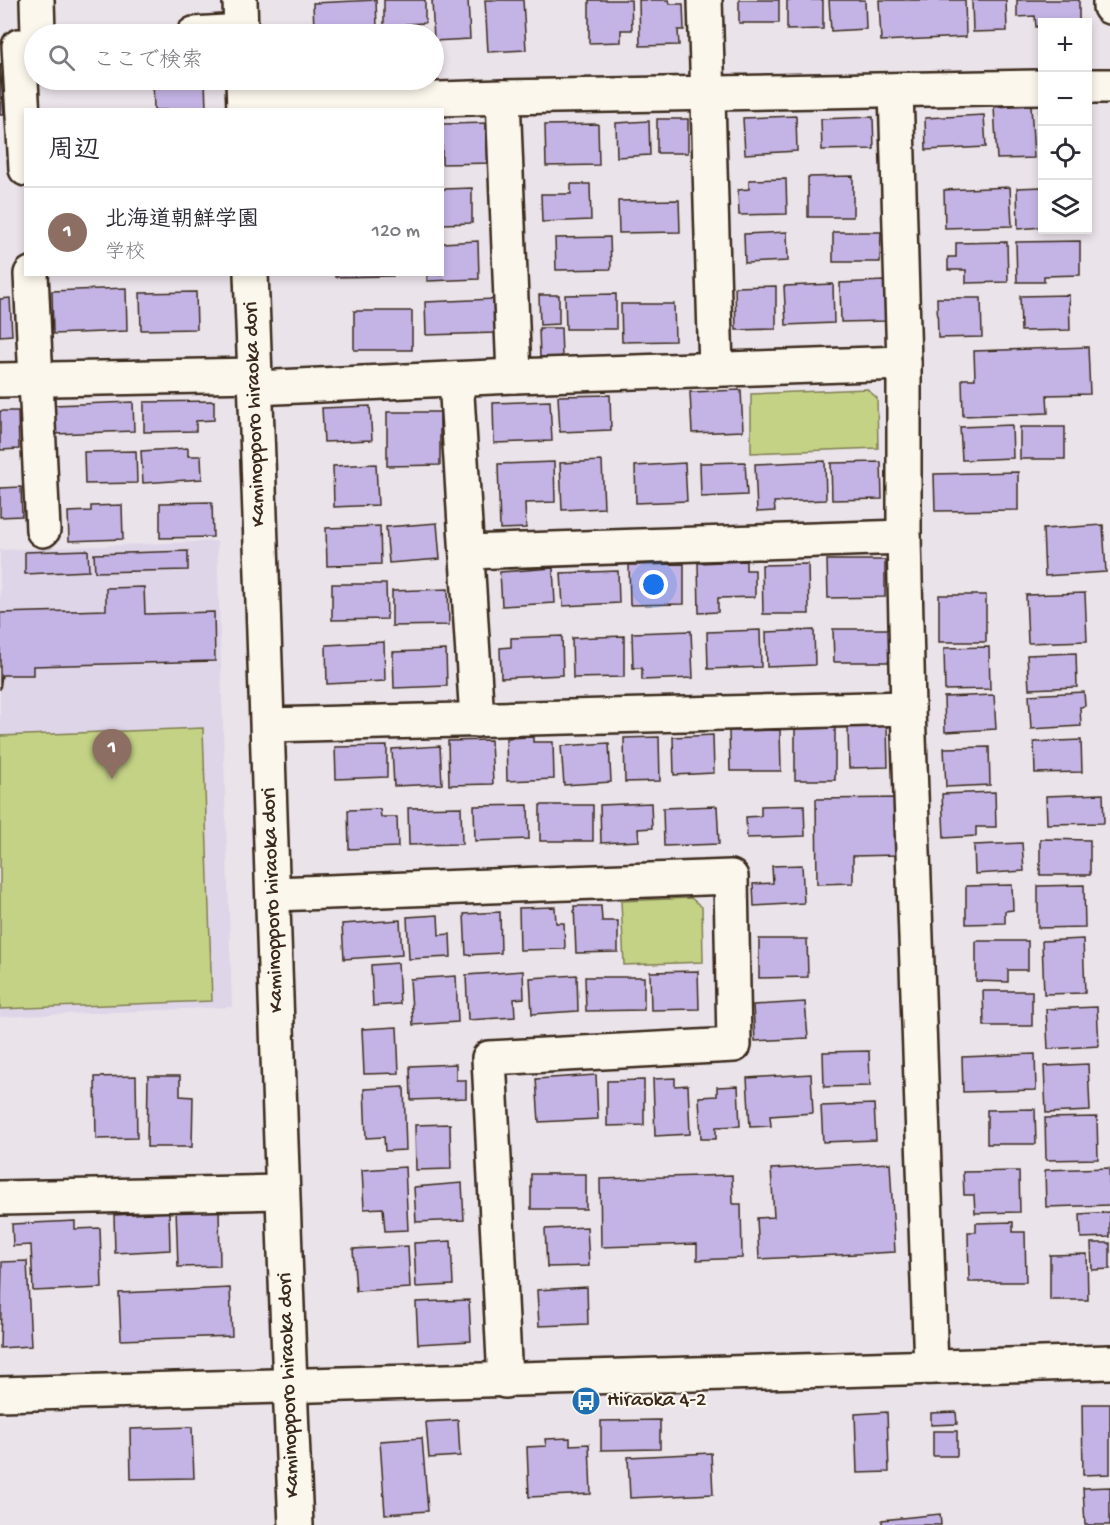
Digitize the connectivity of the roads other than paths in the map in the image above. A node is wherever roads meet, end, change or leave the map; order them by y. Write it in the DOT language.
graph roads {
  1 [pos="37,0"];
  2 [pos="705,0"];
  3 [pos="1110,0"];
  4 [pos="1110,8"];
  5 [pos="29,24"];
  6 [pos="23,43"];
  7 [pos="24,85"];
  8 [pos="1092,86"];
  9 [pos="1110,86"];
  10 [pos="1038,87"];
  11 [pos="24,90"];
  12 [pos="896,90"];
  13 [pos="710,95"];
  14 [pos="503,97"];
  15 [pos="243,98"];
  16 [pos="25,108"];
  17 [pos="31,276"];
  18 [pos="251,276"];
  19 [pos="904,363"];
  20 [pos="716,369"];
  21 [pos="514,376"];
  22 [pos="37,378"];
  23 [pos="456,379"];
  24 [pos="0,380"];
  25 [pos="255,382"];
  26 [pos="43,530"];
  27 [pos="904,537"];
  28 [pos="468,552"];
  29 [pos="908,708"];
  30 [pos="477,720"];
  31 [pos="268,725"];
  32 [pos="274,894"];
  33 [pos="281,1192"];
  34 [pos="0,1198"];
  35 [pos="1110,1362"];
  36 [pos="932,1367"];
  37 [pos="505,1381"];
  38 [pos="291,1386"];
  39 [pos="0,1394"];
  40 [pos="296,1525"];
  1 -- 5 [label="street"];
  2 -- 13 [label="street"];
  3 -- 4 [label="street"];
  6 -- 7 [label="street"];
  8 -- 9 [label="street"];
  10 -- 12 [label="street"];
  11 -- 16 [label="street"];
  12 -- 13 [label="street"];
  12 -- 19 [label="street"];
  13 -- 14 [label="street"];
  13 -- 20 [label="street"];
  14 -- 15 [label="street"];
  14 -- 21 [label="street"];
  17 -- 22 [label="street"];
  18 -- 25 [label="street, Kaminopporo hiraoka dori"];
  19 -- 20 [label="street"];
  19 -- 27 [label="street"];
  20 -- 21 [label="street"];
  21 -- 23 [label="street"];
  22 -- 24 [label="street"];
  22 -- 25 [label="street"];
  22 -- 26 [label="street"];
  23 -- 25 [label="street"];
  23 -- 28 [label="street"];
  25 -- 31 [label="street, Kaminopporo hiraoka dori"];
  27 -- 28 [label="street"];
  27 -- 29 [label="street"];
  28 -- 30 [label="street"];
  29 -- 30 [label="street"];
  29 -- 36 [label="street"];
  30 -- 31 [label="street"];
  31 -- 32 [label="street, Kaminopporo hiraoka dori"];
  32 -- 33 [label="street, Kaminopporo hiraoka dori"];
  32 -- 37 [label="street"];
  33 -- 34 [label="street"];
  33 -- 38 [label="street, Kaminopporo hiraoka dori"];
  35 -- 36 [label="street"];
  36 -- 37 [label="street"];
  37 -- 38 [label="street"];
  38 -- 39 [label="street"];
  38 -- 40 [label="street, Kaminopporo hiraoka dori"];
}
